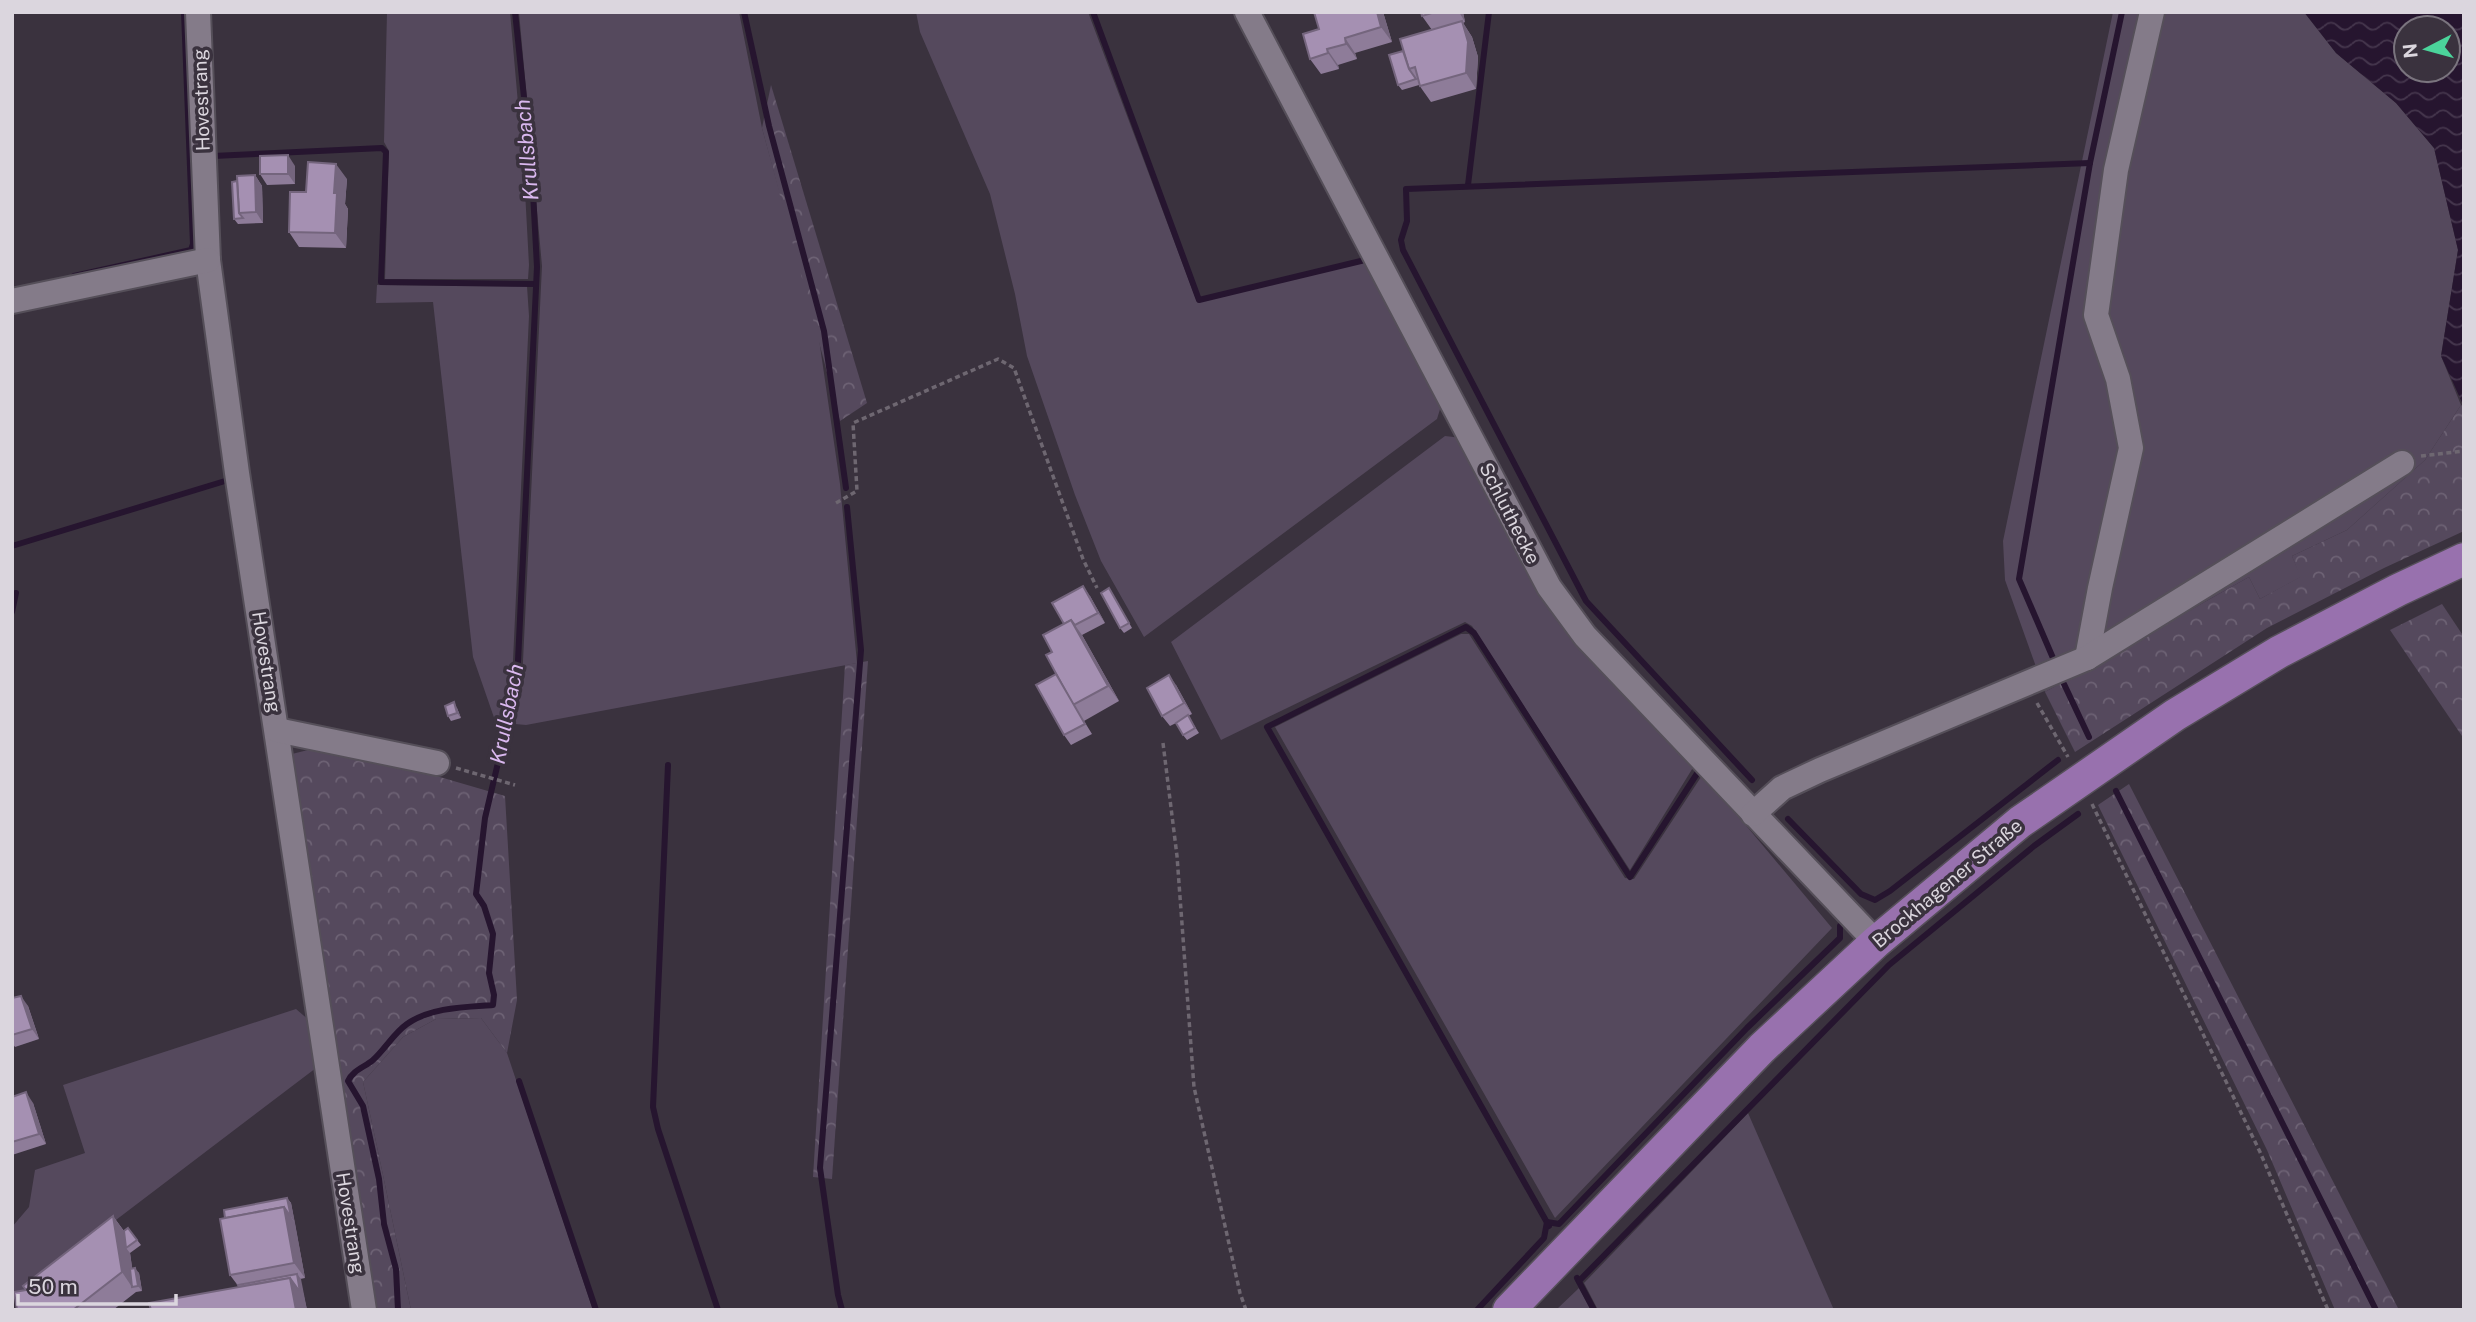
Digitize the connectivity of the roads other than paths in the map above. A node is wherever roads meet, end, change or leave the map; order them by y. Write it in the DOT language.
graph roads {
  1 [pos="198,12"];
  2 [pos="1247,12"];
  3 [pos="2152,12"];
  4 [pos="208,260"];
  5 [pos="12,301"];
  6 [pos="2402,463"];
  7 [pos="2464,559"];
  8 [pos="2087,658"];
  9 [pos="277,730"];
  10 [pos="437,763"];
  11 [pos="1753,814"];
  12 [pos="1876,942"];
  13 [pos="364,1310"];
  14 [pos="1509,1310"];
  1 -- 4 [label="street, Hovestrang"];
  2 -- 11 [label="street, Schluthecke"];
  3 -- 8 [label="street"];
  4 -- 5 [label="street"];
  4 -- 9 [label="street, Hovestrang"];
  6 -- 8 [label="street"];
  7 -- 12 [label="main road, Brockhagener Straße"];
  8 -- 11 [label="street"];
  9 -- 10 [label="street"];
  9 -- 13 [label="street, Hovestrang"];
  11 -- 12 [label="street, Schluthecke"];
  12 -- 14 [label="main road, Brockhagener Straße"];
}
